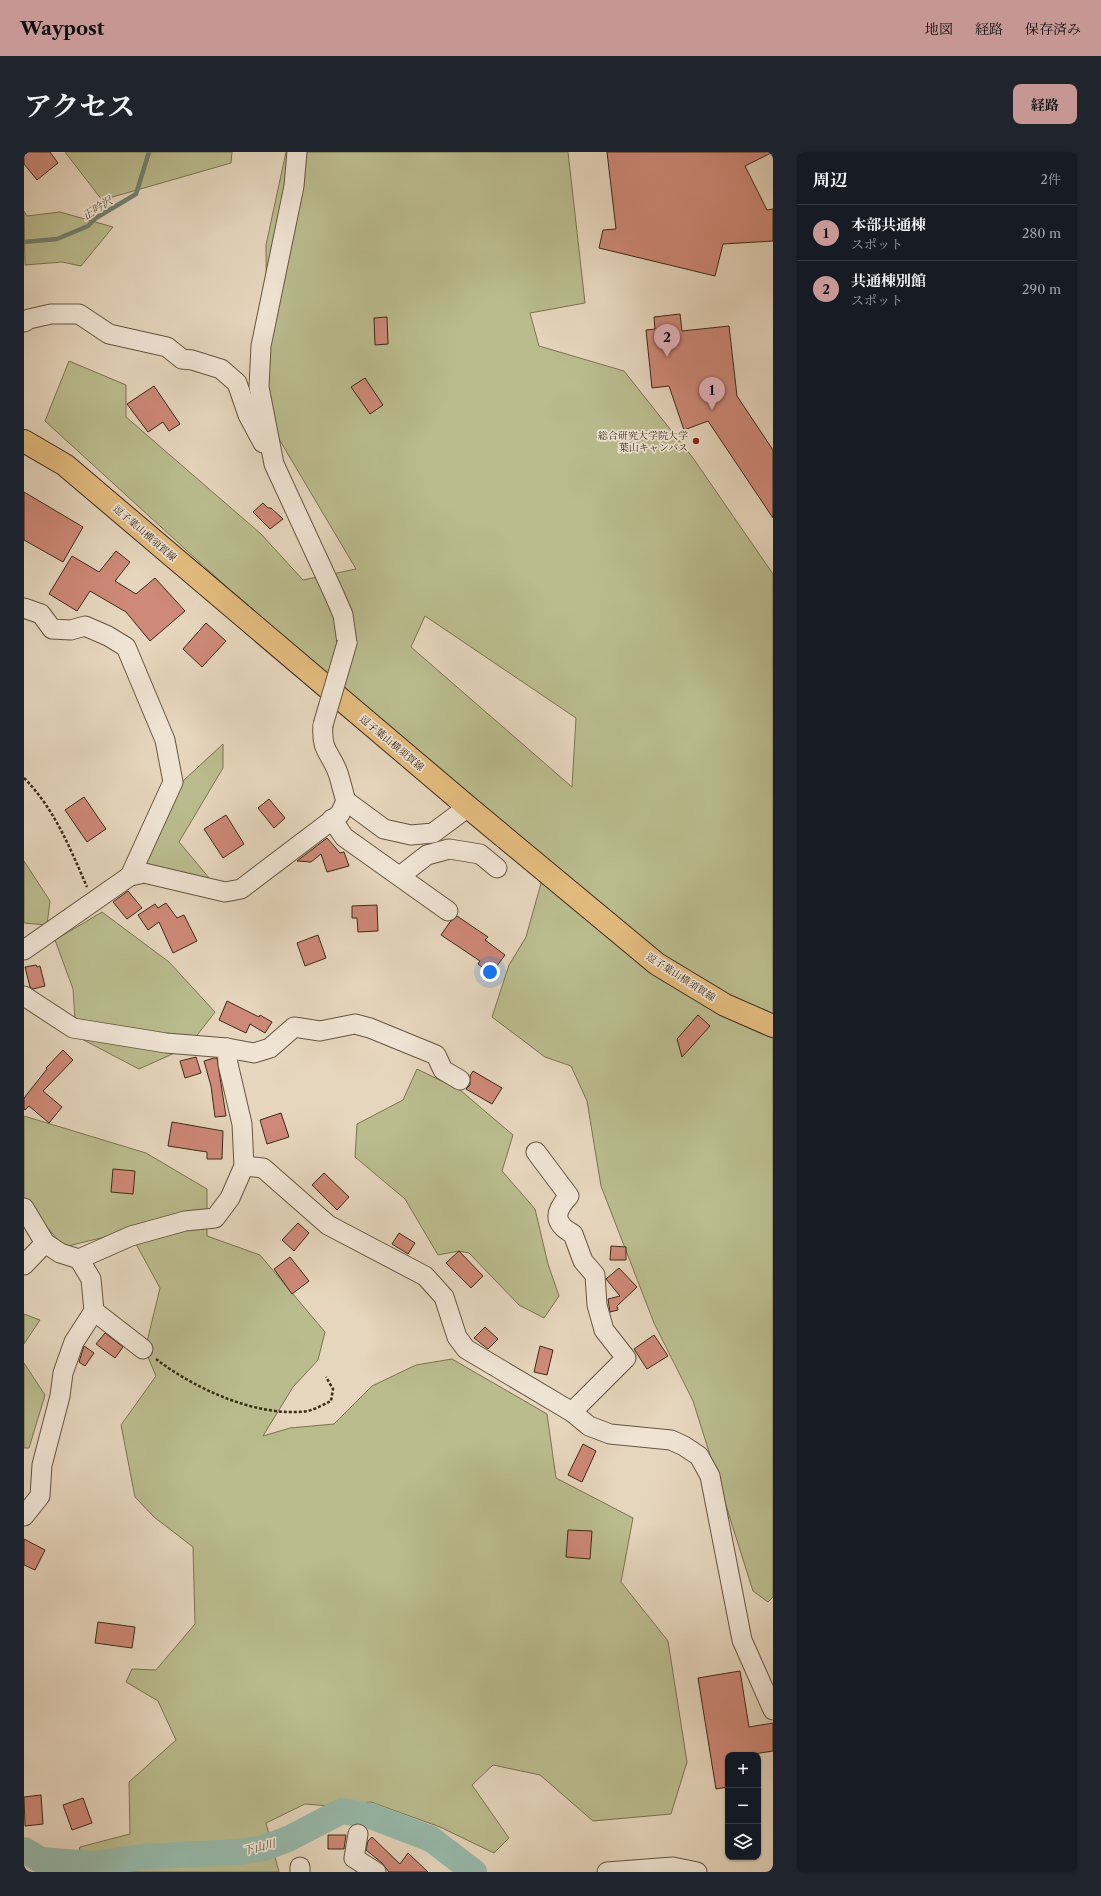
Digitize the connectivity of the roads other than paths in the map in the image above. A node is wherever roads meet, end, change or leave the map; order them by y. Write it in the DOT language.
graph roads {
  1 [pos="298,152"];
  2 [pos="24,322"];
  3 [pos="24,441"];
  4 [pos="274,464"];
  5 [pos="24,608"];
  6 [pos="346,801"];
  7 [pos="468,807"];
  8 [pos="332,819"];
  9 [pos="497,868"];
  10 [pos="130,876"];
  11 [pos="400,876"];
  12 [pos="448,911"];
  13 [pos="24,950"];
  14 [pos="24,996"];
  15 [pos="773,1026"];
  16 [pos="227,1048"];
  17 [pos="460,1080"];
  18 [pos="536,1152"];
  19 [pos="244,1166"];
  20 [pos="24,1208"];
  21 [pos="45,1244"];
  22 [pos="79,1259"];
  23 [pos="24,1264"];
  24 [pos="94,1311"];
  25 [pos="143,1349"];
  26 [pos="572,1412"];
  27 [pos="24,1516"];
  28 [pos="773,1710"];
  29 [pos="358,1834"];
  30 [pos="376,1872"];
  31 [pos="607,1872"];
  32 [pos="697,1872"];
  1 -- 4 [label="street"];
  2 -- 4 [label="street"];
  3 -- 7 [label="main road, 逗子葉山横須賀線"];
  4 -- 6 [label="street, bridge"];
  5 -- 10 [label="street"];
  6 -- 7 [label="street"];
  6 -- 8 [label="street"];
  7 -- 15 [label="main road, 逗子葉山横須賀線"];
  8 -- 10 [label="street"];
  8 -- 11 [label="street"];
  9 -- 11 [label="street"];
  10 -- 13 [label="street"];
  11 -- 12 [label="street"];
  14 -- 16 [label="street"];
  16 -- 17 [label="street"];
  16 -- 19 [label="street"];
  18 -- 26 [label="street"];
  19 -- 22 [label="street"];
  19 -- 26 [label="street"];
  20 -- 21 [label="street"];
  21 -- 22 [label="street"];
  21 -- 23 [label="street"];
  22 -- 24 [label="street"];
  24 -- 25 [label="street"];
  24 -- 27 [label="street"];
  26 -- 28 [label="street"];
  29 -- 30 [label="street"];
  31 -- 32 [label="street"];
}
